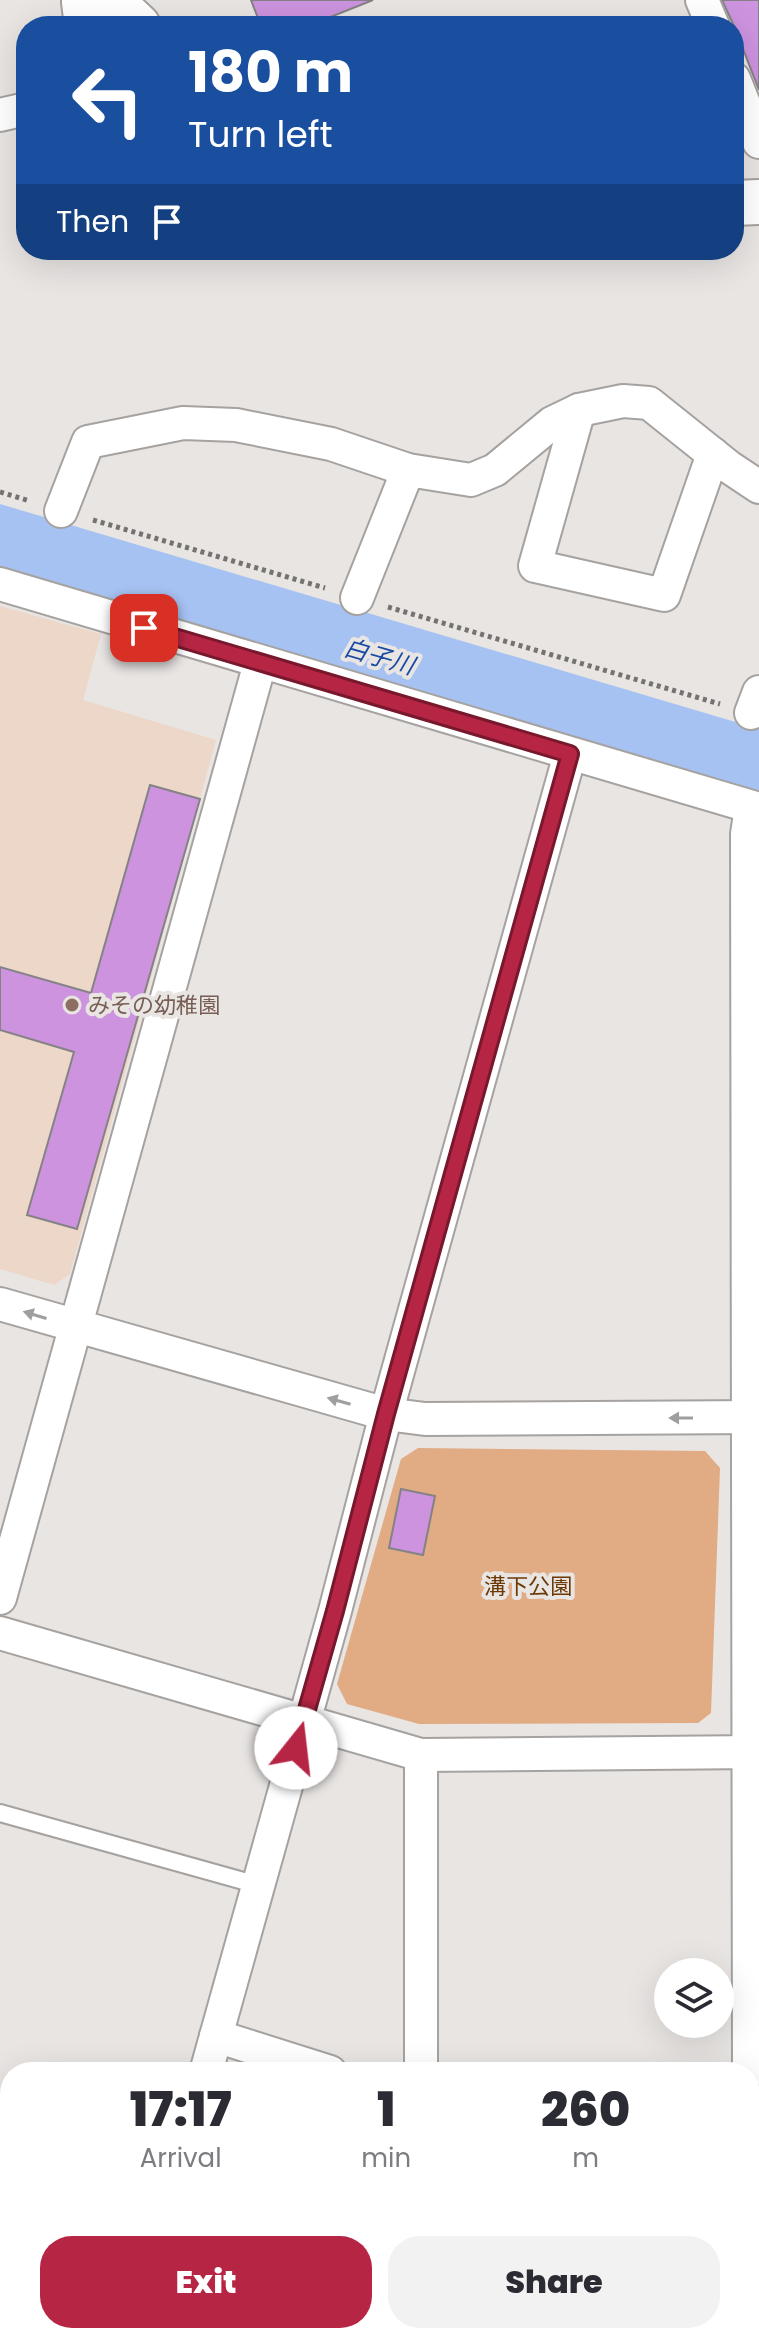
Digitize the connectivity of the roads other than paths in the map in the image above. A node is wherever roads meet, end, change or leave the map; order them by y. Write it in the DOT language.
graph roads {
  1 [pos="110,0"];
  2 [pos="127,16"];
  3 [pos="744,104"];
  4 [pos="759,142"];
  5 [pos="579,410"];
  6 [pos="713,454"];
  7 [pos="408,470"];
  8 [pos="759,487"];
  9 [pos="61,511"];
  10 [pos="0,584"];
  11 [pos="357,598"];
  12 [pos="260,663"];
  13 [pos="570,754"];
  14 [pos="755,809"];
  15 [pos="0,1304"];
  16 [pos="75,1327"];
  17 [pos="386,1414"];
  18 [pos="753,1417"];
  19 [pos="0,1598"];
  20 [pos="0,1633"];
  21 [pos="303,1720"];
  22 [pos="754,1752"];
  23 [pos="421,1755"];
  24 [pos="0,1813"];
  25 [pos="258,1885"];
  26 [pos="216,2036"];
  27 [pos="209,2062"];
  28 [pos="298,2062"];
  29 [pos="421,2062"];
  30 [pos="749,2062"];
  1 -- 2 [label="street"];
  3 -- 4 [label="street"];
  5 -- 6 [label="street"];
  5 -- 6 [label="street"];
  5 -- 7 [label="street"];
  6 -- 8 [label="street"];
  7 -- 9 [label="street"];
  7 -- 11 [label="street"];
  10 -- 12 [label="street"];
  12 -- 13 [label="street"];
  12 -- 16 [label="street"];
  13 -- 14 [label="street"];
  13 -- 17 [label="street"];
  14 -- 18 [label="street"];
  16 -- 15 [label="street, one-way"];
  17 -- 16 [label="street, one-way"];
  16 -- 19 [label="street"];
  18 -- 17 [label="street, one-way"];
  17 -- 21 [label="street"];
  18 -- 22 [label="street"];
  20 -- 21 [label="street"];
  21 -- 23 [label="street"];
  21 -- 25 [label="street"];
  22 -- 23 [label="street"];
  22 -- 30 [label="street"];
  23 -- 29 [label="street"];
  24 -- 25 [label="lane"];
  25 -- 26 [label="street"];
  26 -- 27 [label="street"];
  26 -- 28 [label="street"];
}
